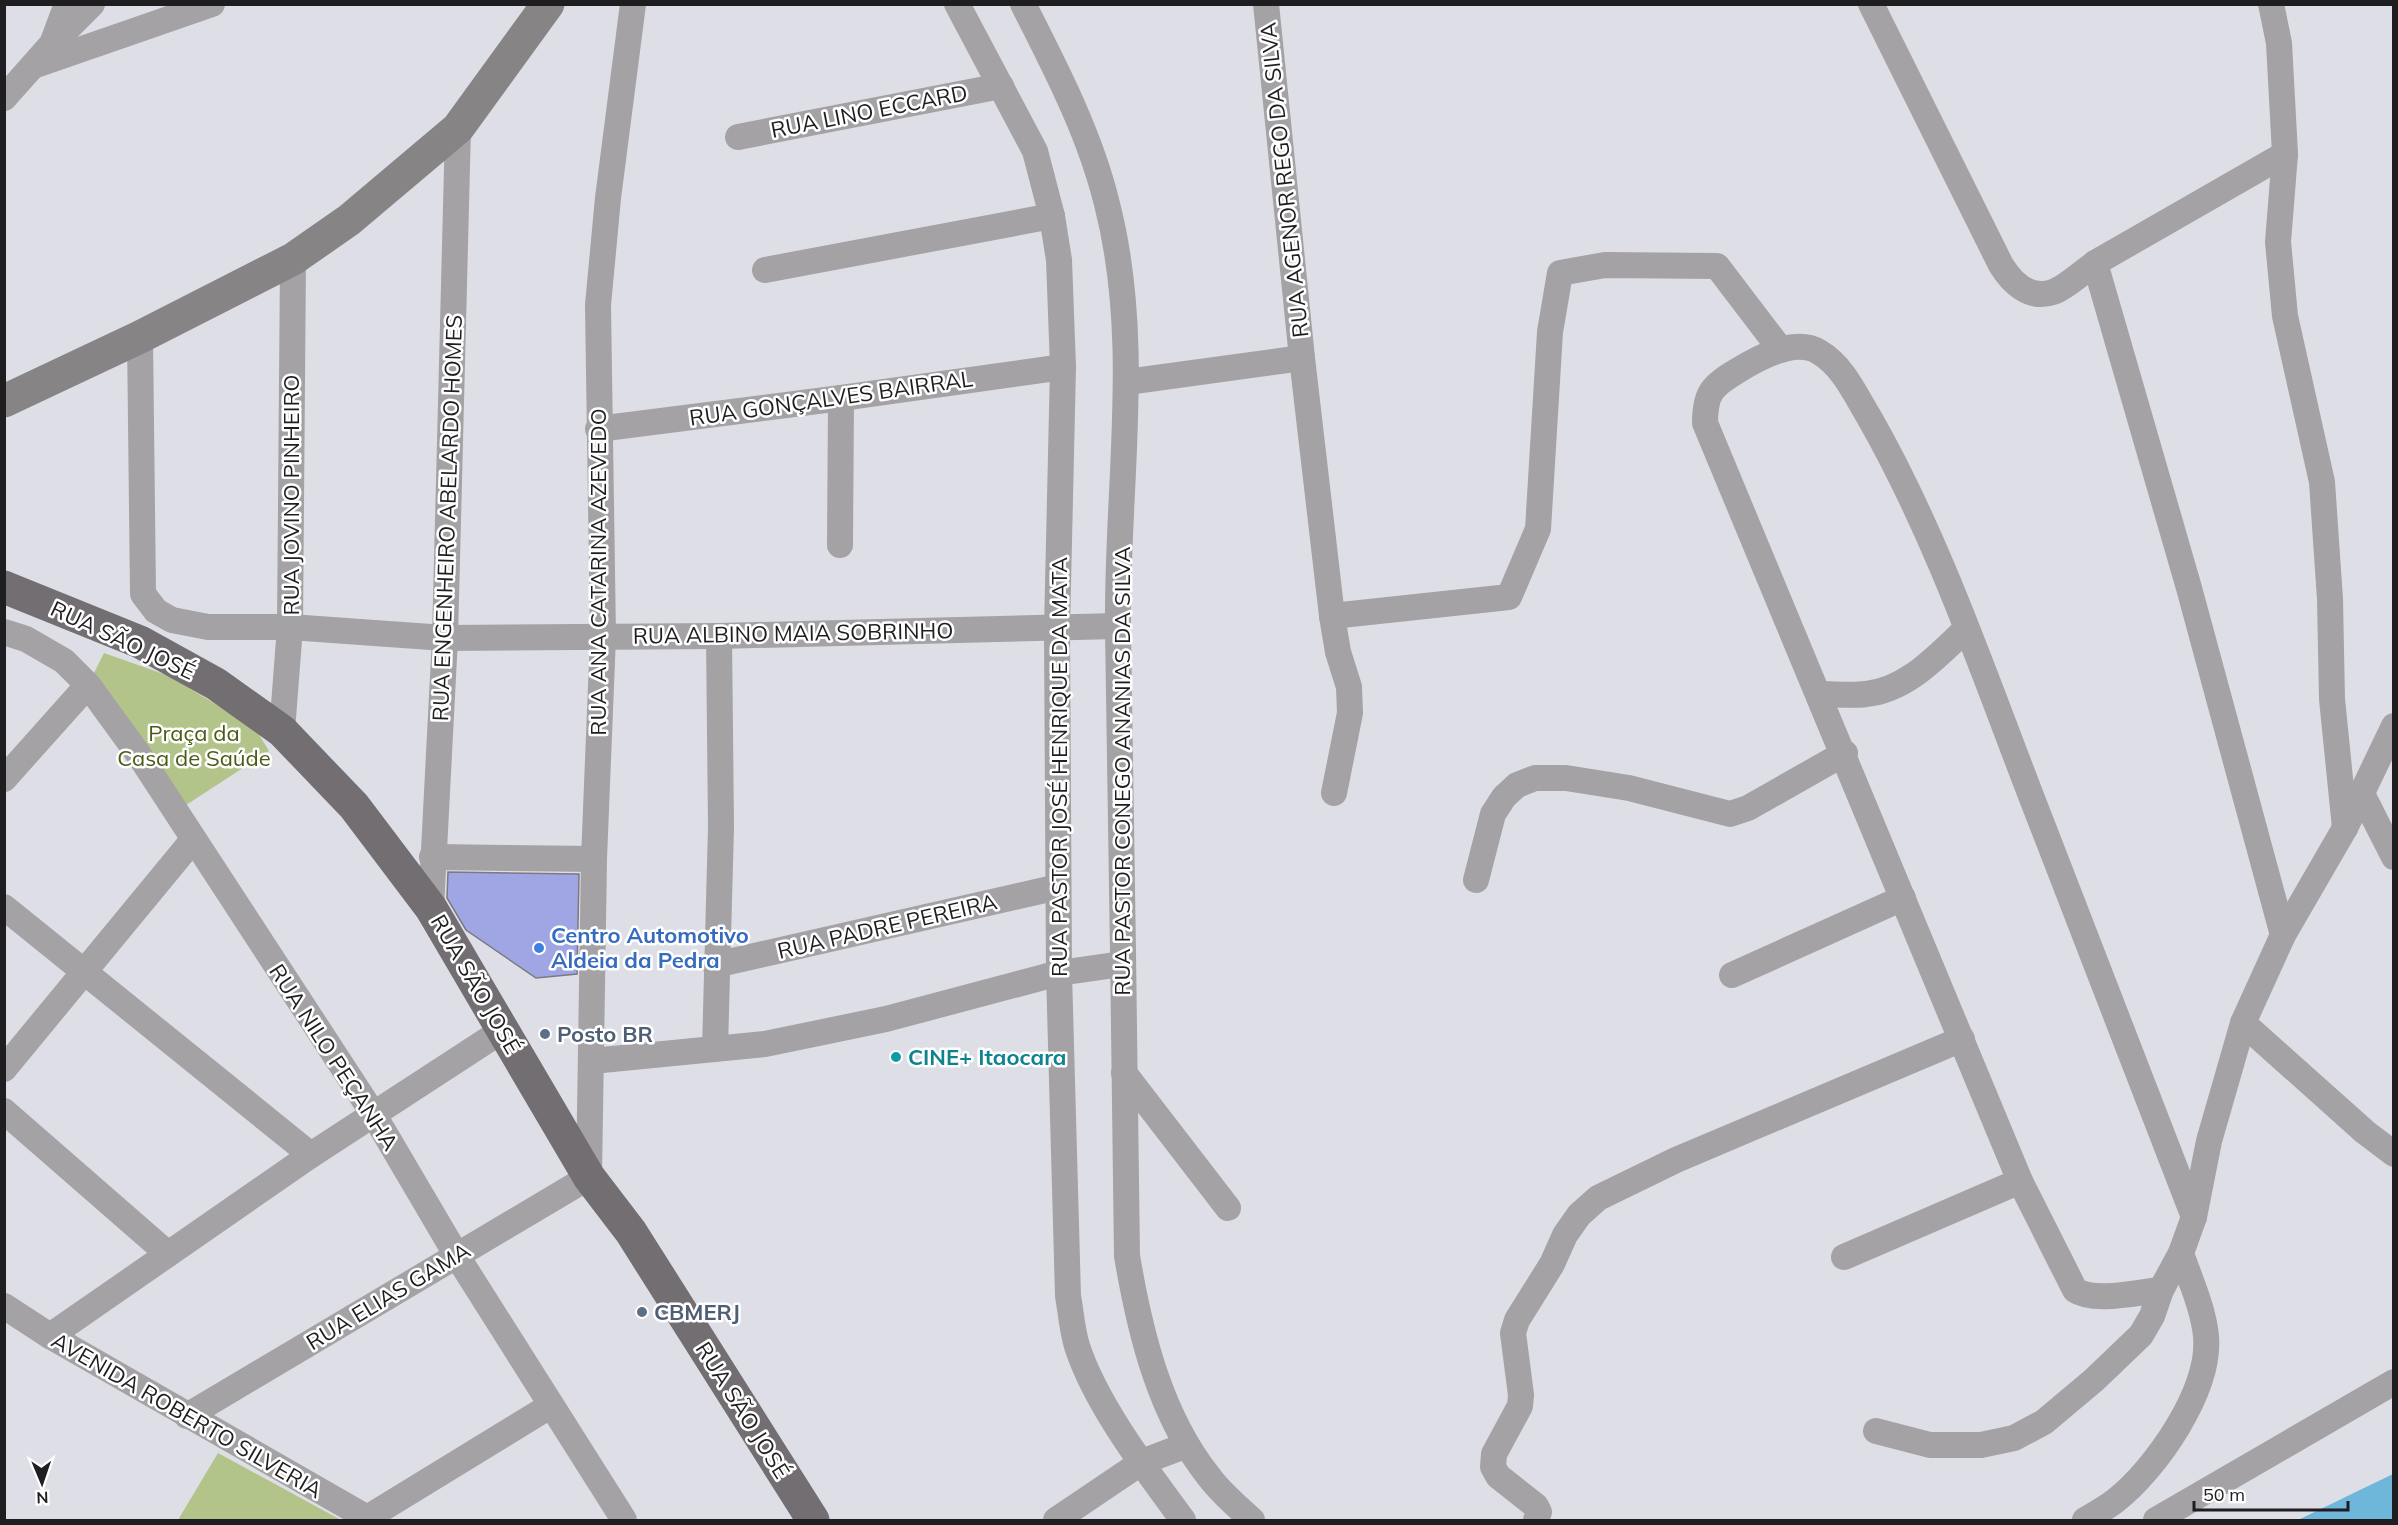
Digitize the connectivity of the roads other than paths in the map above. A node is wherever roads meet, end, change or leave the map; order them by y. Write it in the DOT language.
graph roads {
  1 [pos="67,4"];
  2 [pos="92,4"];
  3 [pos="212,4"];
  4 [pos="548,4"];
  5 [pos="633,4"];
  6 [pos="957,4"];
  7 [pos="1023,4"];
  8 [pos="1266,4"];
  9 [pos="1871,4"];
  10 [pos="2271,4"];
  11 [pos="52,44"];
  12 [pos="33,66"];
  13 [pos="1000,86"];
  14 [pos="4,98"];
  15 [pos="458,128"];
  16 [pos="738,137"];
  17 [pos="2285,154"];
  18 [pos="1052,216"];
  19 [pos="293,259"];
  20 [pos="2095,263"];
  21 [pos="765,270"];
  22 [pos="140,337"];
  23 [pos="1781,350"];
  24 [pos="1302,358"];
  25 [pos="1063,367"];
  26 [pos="1127,382"];
  27 [pos="841,398"];
  28 [pos="4,401"];
  29 [pos="598,429"];
  30 [pos="840,545"];
  31 [pos="4,587"];
  32 [pos="1332,616"];
  33 [pos="1118,626"];
  34 [pos="290,627"];
  35 [pos="1057,629"];
  36 [pos="1966,629"];
  37 [pos="4,632"];
  38 [pos="603,636"];
  39 [pos="719,636"];
  40 [pos="445,638"];
  41 [pos="88,686"];
  42 [pos="1819,694"];
  43 [pos="2394,726"];
  44 [pos="282,731"];
  45 [pos="1845,753"];
  46 [pos="4,779"];
  47 [pos="1334,794"];
  48 [pos="2362,794"];
  49 [pos="2345,828"];
  50 [pos="192,841"];
  51 [pos="432,857"];
  52 [pos="2394,857"];
  53 [pos="594,859"];
  54 [pos="1476,880"];
  55 [pos="1058,887"];
  56 [pos="1903,898"];
  57 [pos="4,907"];
  58 [pos="431,908"];
  59 [pos="2283,935"];
  60 [pos="1122,964"];
  61 [pos="716,965"];
  62 [pos="84,969"];
  63 [pos="1059,973"];
  64 [pos="1732,975"];
  65 [pos="2243,1023"];
  66 [pos="503,1030"];
  67 [pos="1962,1039"];
  68 [pos="715,1049"];
  69 [pos="592,1060"];
  70 [pos="4,1069"];
  71 [pos="1124,1074"];
  72 [pos="4,1111"];
  73 [pos="374,1115"];
  74 [pos="2394,1154"];
  75 [pos="311,1155"];
  76 [pos="590,1177"];
  77 [pos="2020,1181"];
  78 [pos="1228,1208"];
  79 [pos="2194,1216"];
  80 [pos="2181,1253"];
  81 [pos="168,1254"];
  82 [pos="457,1256"];
  83 [pos="1844,1257"];
  84 [pos="2161,1290"];
  85 [pos="4,1306"];
  86 [pos="50,1336"];
  87 [pos="2394,1382"];
  88 [pos="550,1406"];
  89 [pos="187,1416"];
  90 [pos="1876,1431"];
  91 [pos="1187,1445"];
  92 [pos="1142,1462"];
  93 [pos="369,1519"];
  94 [pos="624,1521"];
  95 [pos="813,1521"];
  96 [pos="1056,1521"];
  97 [pos="1183,1521"];
  98 [pos="1252,1521"];
  99 [pos="1536,1521"];
  100 [pos="2085,1521"];
  101 [pos="2156,1521"];
  1 -- 11 [label="street"];
  2 -- 11 [label="street"];
  3 -- 12 [label="street"];
  4 -- 15 [label="main road"];
  5 -- 29 [label="street, RUA ANA CATARINA AZEVEDO"];
  6 -- 13 [label="street, RUA PASTOR JOSÉ HENRIQUE DA MATA"];
  7 -- 26 [label="street, RUA PASTOR CONEGO ANANIAS DA SILVA"];
  8 -- 24 [label="street, RUA AGENOR REGO DA SILVA"];
  9 -- 20 [label="street"];
  10 -- 17 [label="street"];
  11 -- 12 [label="street"];
  12 -- 14 [label="street"];
  13 -- 16 [label="street, RUA LINO ECCARD"];
  13 -- 18 [label="street, RUA PASTOR JOSÉ HENRIQUE DA MATA"];
  15 -- 19 [label="main road"];
  15 -- 40 [label="street, RUA ENGENHEIRO ABELARDO HOMES"];
  17 -- 20 [label="street"];
  17 -- 49 [label="street"];
  18 -- 21 [label="street"];
  18 -- 25 [label="street, RUA PASTOR JOSÉ HENRIQUE DA MATA"];
  19 -- 22 [label="main road"];
  19 -- 34 [label="street, RUA JOVINO PINHEIRO"];
  20 -- 59 [label="street"];
  22 -- 28 [label="main road"];
  22 -- 34 [label="street, RUA ALBINO MAIA SOBRINHO"];
  23 -- 32 [label="street"];
  23 -- 36 [label="street"];
  23 -- 42 [label="street"];
  24 -- 26 [label="street, RUA AGENOR REGO DA SILVA"];
  24 -- 32 [label="street"];
  25 -- 27 [label="street, RUA GONÇALVES BAIRRAL"];
  25 -- 35 [label="street, RUA PASTOR JOSÉ HENRIQUE DA MATA"];
  26 -- 33 [label="street, RUA PASTOR CONEGO ANANIAS DA SILVA"];
  27 -- 29 [label="street, RUA GONÇALVES BAIRRAL"];
  27 -- 30 [label="street"];
  29 -- 38 [label="street, RUA ANA CATARINA AZEVEDO"];
  31 -- 44 [label="main road, RUA SÃO JOSÉ"];
  32 -- 47 [label="street"];
  33 -- 35 [label="street, RUA ALBINO MAIA SOBRINHO"];
  33 -- 60 [label="street, RUA PASTOR CONEGO ANANIAS DA SILVA"];
  34 -- 40 [label="street, RUA ALBINO MAIA SOBRINHO"];
  34 -- 44 [label="street, RUA JOVINO PINHEIRO"];
  35 -- 39 [label="street, RUA ALBINO MAIA SOBRINHO"];
  35 -- 55 [label="street, RUA PASTOR JOSÉ HENRIQUE DA MATA"];
  36 -- 42 [label="street"];
  36 -- 79 [label="street"];
  37 -- 41 [label="street, RUA NILO PEÇANHA"];
  38 -- 39 [label="street, RUA ALBINO MAIA SOBRINHO"];
  38 -- 40 [label="street, RUA ALBINO MAIA SOBRINHO"];
  38 -- 53 [label="street, RUA ANA CATARINA AZEVEDO"];
  39 -- 61 [label="street"];
  40 -- 51 [label="street, RUA ENGENHEIRO ABELARDO HOMES"];
  41 -- 46 [label="street"];
  41 -- 50 [label="street, RUA NILO PEÇANHA"];
  42 -- 45 [label="street"];
  43 -- 48 [label="street"];
  44 -- 58 [label="main road, RUA SÃO JOSÉ"];
  45 -- 54 [label="street"];
  45 -- 56 [label="street"];
  48 -- 49 [label="street"];
  48 -- 52 [label="street"];
  49 -- 59 [label="street"];
  50 -- 62 [label="street"];
  50 -- 73 [label="street, RUA NILO PEÇANHA"];
  51 -- 53 [label="street"];
  51 -- 58 [label="street, RUA ENGENHEIRO ABELARDO HOMES"];
  53 -- 69 [label="street, RUA ANA CATARINA AZEVEDO"];
  55 -- 61 [label="street, RUA PADRE PEREIRA"];
  55 -- 63 [label="street, RUA PASTOR JOSÉ HENRIQUE DA MATA"];
  56 -- 64 [label="street"];
  56 -- 67 [label="street"];
  57 -- 62 [label="street"];
  58 -- 66 [label="main road, RUA SÃO JOSÉ"];
  59 -- 65 [label="street"];
  60 -- 63 [label="street"];
  60 -- 71 [label="street, RUA PASTOR CONEGO ANANIAS DA SILVA"];
  61 -- 68 [label="street"];
  62 -- 70 [label="street"];
  62 -- 75 [label="street"];
  63 -- 68 [label="street"];
  63 -- 92 [label="street, RUA PASTOR JOSÉ HENRIQUE DA MATA"];
  65 -- 74 [label="street"];
  65 -- 79 [label="street"];
  66 -- 73 [label="street"];
  66 -- 76 [label="main road, RUA SÃO JOSÉ"];
  67 -- 77 [label="street"];
  67 -- 99 [label="street"];
  68 -- 69 [label="street"];
  69 -- 76 [label="street, RUA ANA CATARINA AZEVEDO"];
  71 -- 78 [label="street"];
  71 -- 91 [label="street, RUA PASTOR CONEGO ANANIAS DA SILVA"];
  72 -- 81 [label="street"];
  73 -- 75 [label="street"];
  73 -- 82 [label="street, RUA NILO PEÇANHA"];
  75 -- 81 [label="street"];
  76 -- 82 [label="street, RUA ELIAS GAMA"];
  76 -- 95 [label="main road, RUA SÃO JOSÉ"];
  77 -- 83 [label="street"];
  77 -- 84 [label="street"];
  79 -- 80 [label="street"];
  80 -- 84 [label="street"];
  80 -- 100 [label="street"];
  81 -- 86 [label="street"];
  82 -- 88 [label="street, RUA NILO PEÇANHA"];
  82 -- 89 [label="street, RUA ELIAS GAMA"];
  84 -- 90 [label="street"];
  85 -- 86 [label="street, AVENIDA ROBERTO SILVERIA"];
  86 -- 89 [label="street, AVENIDA ROBERTO SILVERIA"];
  87 -- 101 [label="street"];
  88 -- 93 [label="street"];
  88 -- 94 [label="street, RUA NILO PEÇANHA"];
  89 -- 93 [label="street, AVENIDA ROBERTO SILVERIA"];
  91 -- 92 [label="street"];
  91 -- 98 [label="street, RUA PASTOR CONEGO ANANIAS DA SILVA"];
  92 -- 96 [label="street"];
  92 -- 97 [label="street, RUA PASTOR JOSÉ HENRIQUE DA MATA"];
}
